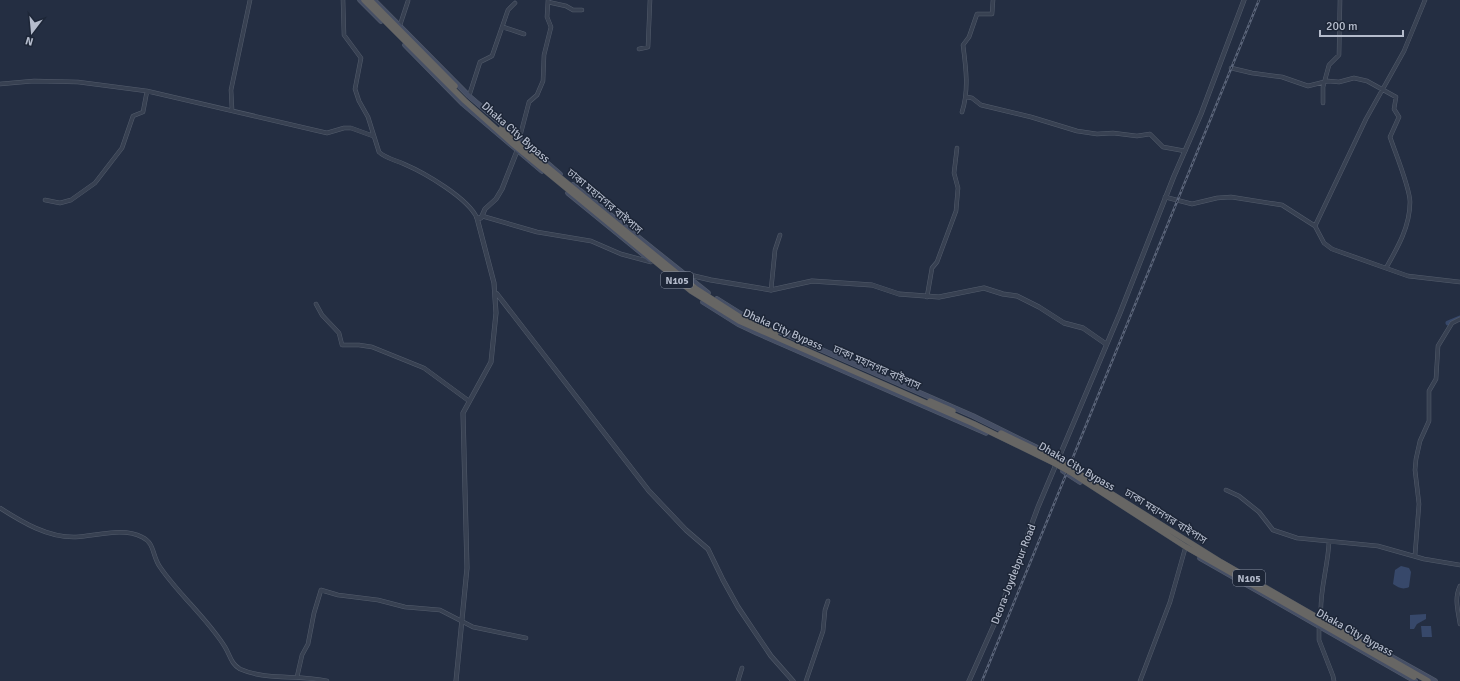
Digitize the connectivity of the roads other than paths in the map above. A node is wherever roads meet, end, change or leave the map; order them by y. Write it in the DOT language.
graph roads {
  1 [pos="250,0"];
  2 [pos="343,0"];
  3 [pos="360,0"];
  4 [pos="364,0"];
  5 [pos="370,0"];
  6 [pos="374,0"];
  7 [pos="650,0"];
  8 [pos="993,0"];
  9 [pos="1244,0"];
  10 [pos="1340,0"];
  11 [pos="1425,0"];
  12 [pos="408,1"];
  13 [pos="548,1"];
  14 [pos="515,3"];
  15 [pos="582,10"];
  16 [pos="400,25"];
  17 [pos="503,26"];
  18 [pos="524,34"];
  19 [pos="639,49"];
  20 [pos="1231,68"];
  21 [pos="1324,82"];
  22 [pos="0,84"];
  23 [pos="1383,90"];
  24 [pos="147,91"];
  25 [pos="469,96"];
  26 [pos="967,97"];
  27 [pos="1323,103"];
  28 [pos="232,110"];
  29 [pos="962,112"];
  30 [pos="373,136"];
  31 [pos="519,140"];
  32 [pos="957,148"];
  33 [pos="517,151"];
  34 [pos="1185,151"];
  35 [pos="1165,197"];
  36 [pos="45,200"];
  37 [pos="482,216"];
  38 [pos="477,218"];
  39 [pos="1315,226"];
  40 [pos="780,235"];
  41 [pos="652,262"];
  42 [pos="1386,268"];
  43 [pos="681,273"];
  44 [pos="1460,282"];
  45 [pos="771,290"];
  46 [pos="496,294"];
  47 [pos="927,297"];
  48 [pos="316,304"];
  49 [pos="1460,319"];
  50 [pos="1106,344"];
  51 [pos="469,401"];
  52 [pos="1056,462"];
  53 [pos="1071,470"];
  54 [pos="1226,490"];
  55 [pos="0,508"];
  56 [pos="1329,542"];
  57 [pos="1186,549"];
  58 [pos="1415,555"];
  59 [pos="1460,565"];
  60 [pos="1460,586"];
  61 [pos="828,601"];
  62 [pos="1321,617"];
  63 [pos="462,621"];
  64 [pos="1460,624"];
  65 [pos="1319,627"];
  66 [pos="526,638"];
  67 [pos="742,668"];
  68 [pos="297,677"];
  69 [pos="326,681"];
  70 [pos="456,681"];
  71 [pos="738,681"];
  72 [pos="793,681"];
  73 [pos="806,681"];
  74 [pos="969,681"];
  75 [pos="1140,681"];
  76 [pos="1334,681"];
  77 [pos="1415,681"];
  78 [pos="1421,681"];
  79 [pos="1428,681"];
  80 [pos="1435,681"];
  1 -- 28 [label="street"];
  2 -- 30 [label="street"];
  3 -- 33 [label="main road"];
  4 -- 52 [label="highway, Dhaka City Bypass / N105"];
  5 -- 52 [label="highway, ঢাকা মহানগর বাইপাস / N105"];
  6 -- 16 [label="main road"];
  7 -- 19 [label="street"];
  8 -- 26 [label="street"];
  9 -- 34 [label="street, Deora-Joydebpur Road"];
  10 -- 21 [label="street"];
  11 -- 23 [label="street"];
  12 -- 16 [label="street"];
  13 -- 15 [label="street"];
  13 -- 31 [label="street"];
  14 -- 17 [label="street"];
  16 -- 25 [label="main road"];
  17 -- 18 [label="street"];
  17 -- 25 [label="street"];
  20 -- 21 [label="street"];
  21 -- 23 [label="street"];
  21 -- 27 [label="street"];
  22 -- 24 [label="street"];
  23 -- 39 [label="street"];
  23 -- 42 [label="street"];
  24 -- 28 [label="street"];
  24 -- 36 [label="street"];
  25 -- 31 [label="main road"];
  26 -- 29 [label="street"];
  26 -- 34 [label="street"];
  28 -- 30 [label="street"];
  30 -- 38 [label="street"];
  31 -- 43 [label="main road"];
  32 -- 47 [label="street"];
  33 -- 37 [label="street"];
  33 -- 41 [label="main road"];
  34 -- 35 [label="street, Deora-Joydebpur Road"];
  35 -- 39 [label="street"];
  35 -- 50 [label="street, Deora-Joydebpur Road"];
  37 -- 38 [label="street"];
  37 -- 41 [label="street"];
  38 -- 46 [label="street"];
  39 -- 42 [label="street"];
  40 -- 45 [label="street"];
  41 -- 52 [label="main road"];
  42 -- 44 [label="street"];
  43 -- 45 [label="street"];
  43 -- 52 [label="main road"];
  45 -- 47 [label="street"];
  46 -- 51 [label="street"];
  46 -- 72 [label="street"];
  47 -- 50 [label="street"];
  48 -- 51 [label="street"];
  49 -- 58 [label="street"];
  50 -- 52 [label="street, Deora-Joydebpur Road"];
  51 -- 63 [label="street"];
  52 -- 53 [label="highway, ঢাকা মহানগর বাইপাস / N105, bridge"];
  52 -- 57 [label="main road"];
  52 -- 62 [label="main road"];
  52 -- 74 [label="street, Deora-Joydebpur Road"];
  53 -- 78 [label="highway, Dhaka City Bypass / N105"];
  53 -- 79 [label="highway, ঢাকা মহানগর বাইপাস / N105"];
  54 -- 56 [label="street"];
  55 -- 68 [label="street"];
  56 -- 58 [label="street"];
  56 -- 62 [label="street"];
  57 -- 65 [label="main road"];
  57 -- 75 [label="street"];
  58 -- 59 [label="street"];
  60 -- 64 [label="street"];
  61 -- 73 [label="street"];
  62 -- 80 [label="main road"];
  63 -- 66 [label="street"];
  63 -- 68 [label="street"];
  63 -- 70 [label="street"];
  65 -- 76 [label="street"];
  65 -- 77 [label="main road"];
  67 -- 71 [label="street"];
  68 -- 69 [label="street"];
}
